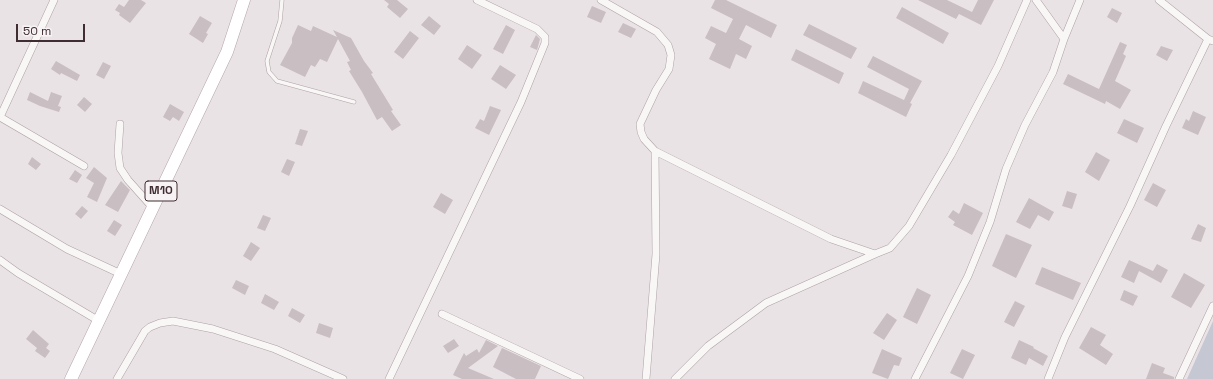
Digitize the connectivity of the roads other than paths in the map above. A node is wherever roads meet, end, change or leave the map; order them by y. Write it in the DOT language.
graph roads {
  1 [pos="54,0"];
  2 [pos="244,0"];
  3 [pos="282,0"];
  4 [pos="478,0"];
  5 [pos="600,0"];
  6 [pos="1027,0"];
  7 [pos="1036,0"];
  8 [pos="1080,0"];
  9 [pos="1159,0"];
  10 [pos="1064,39"];
  11 [pos="1210,40"];
  12 [pos="354,102"];
  13 [pos="0,117"];
  14 [pos="120,124"];
  15 [pos="655,151"];
  16 [pos="84,166"];
  17 [pos="154,208"];
  18 [pos="0,210"];
  19 [pos="875,254"];
  20 [pos="0,260"];
  21 [pos="121,274"];
  22 [pos="1213,306"];
  23 [pos="442,314"];
  24 [pos="99,321"];
  25 [pos="71,379"];
  26 [pos="117,379"];
  27 [pos="342,379"];
  28 [pos="389,379"];
  29 [pos="580,379"];
  30 [pos="646,379"];
  31 [pos="674,379"];
  32 [pos="915,379"];
  33 [pos="1048,379"];
  34 [pos="1179,379"];
  1 -- 13 [label="street"];
  2 -- 17 [label="main road, M10"];
  3 -- 12 [label="lane"];
  4 -- 28 [label="street"];
  5 -- 15 [label="street"];
  6 -- 19 [label="street"];
  7 -- 10 [label="street"];
  8 -- 10 [label="street"];
  9 -- 11 [label="street"];
  10 -- 32 [label="street"];
  11 -- 33 [label="street"];
  13 -- 16 [label="street"];
  14 -- 17 [label="street"];
  15 -- 19 [label="street"];
  15 -- 30 [label="street"];
  17 -- 21 [label="main road, M10"];
  18 -- 21 [label="street"];
  19 -- 31 [label="street"];
  20 -- 24 [label="street"];
  21 -- 24 [label="main road, M10"];
  22 -- 34 [label="street"];
  23 -- 29 [label="street"];
  24 -- 25 [label="main road, M10"];
  26 -- 27 [label="street"];
}
